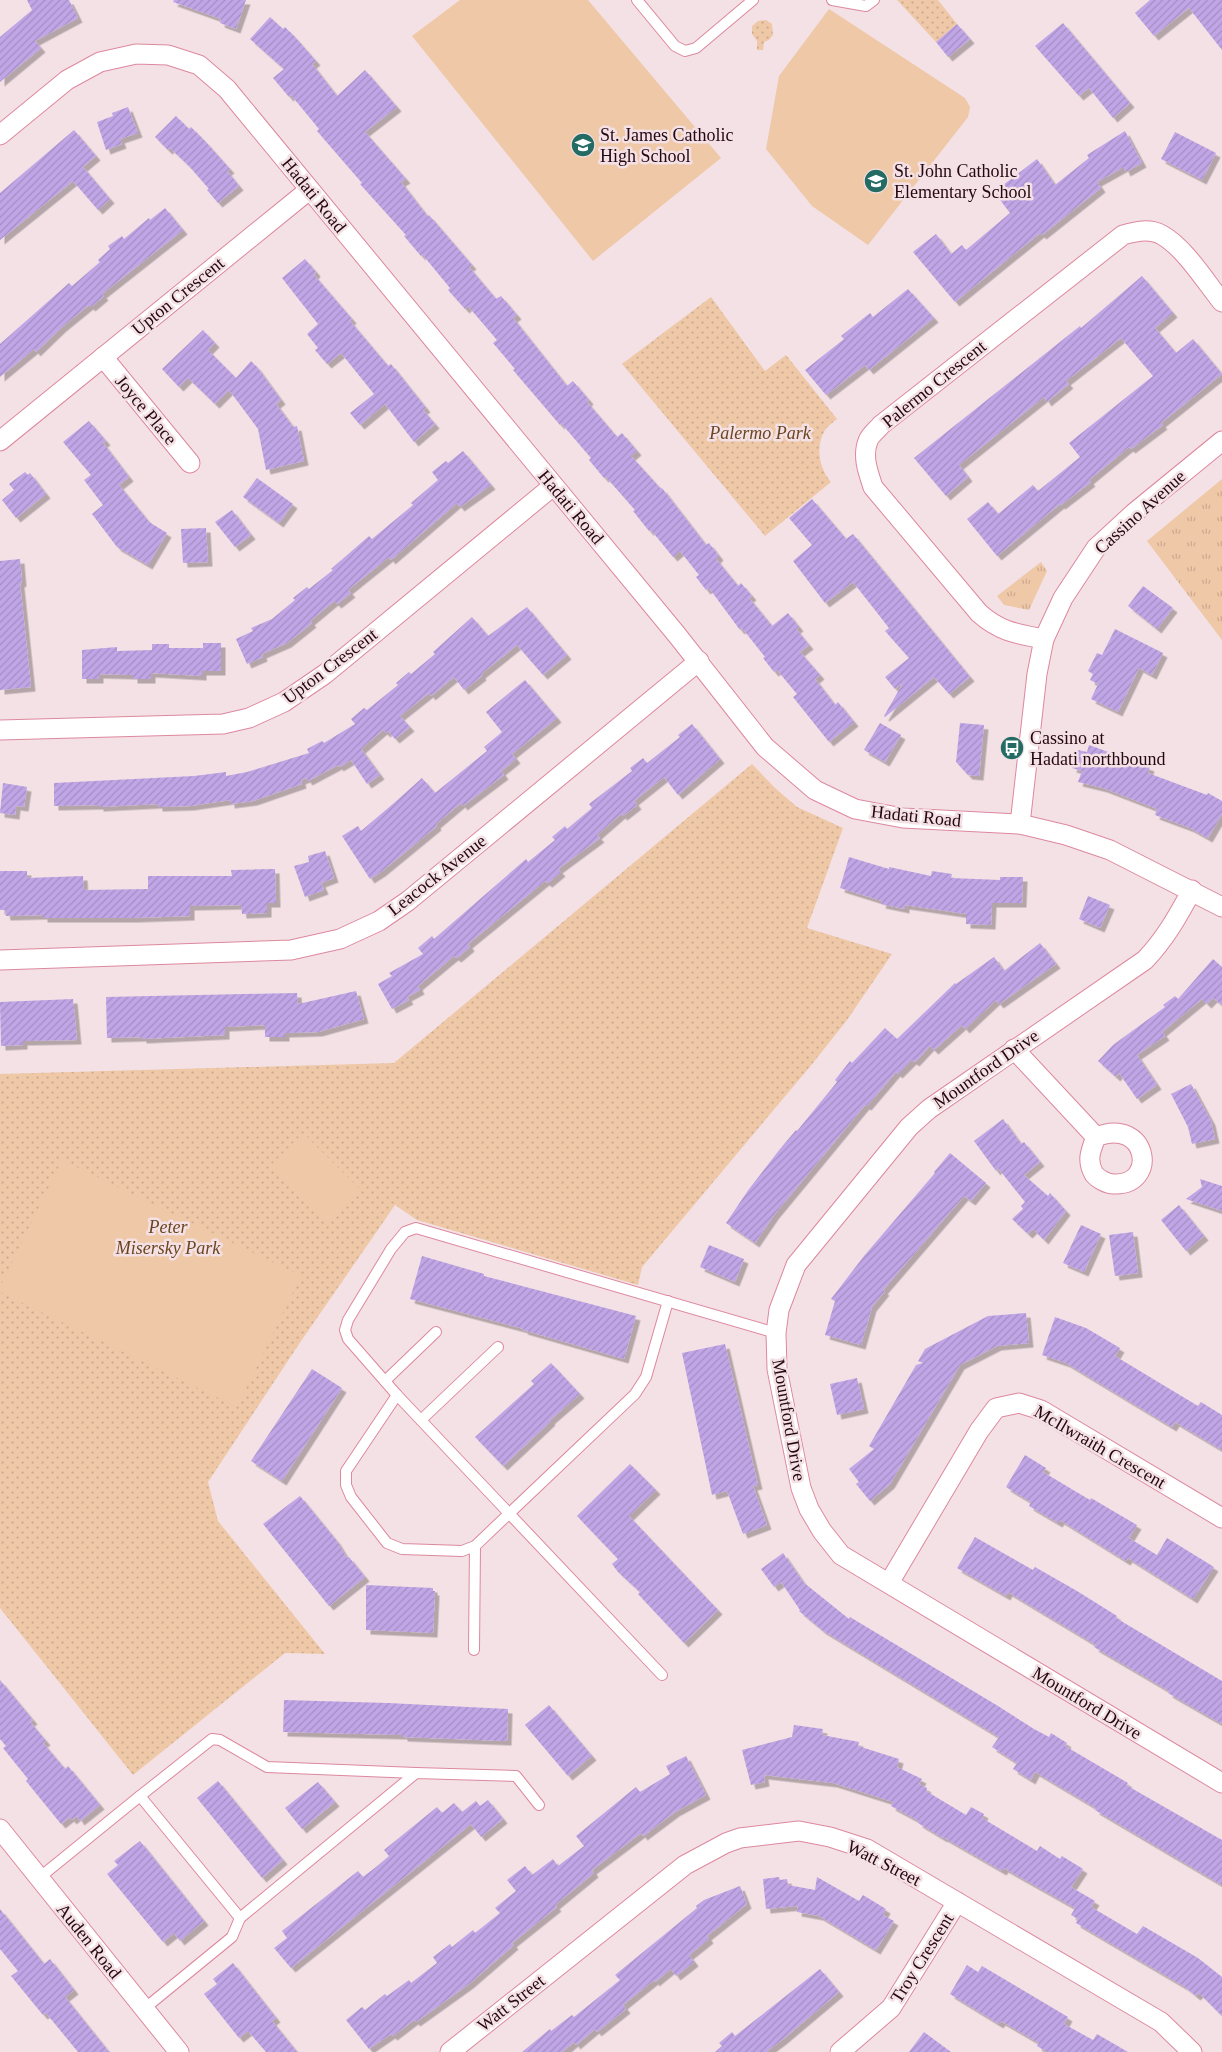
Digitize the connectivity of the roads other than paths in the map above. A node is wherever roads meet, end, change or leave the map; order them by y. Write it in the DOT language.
graph roads {
  1 [pos="637,0"];
  2 [pos="753,0"];
  3 [pos="832,0"];
  4 [pos="874,0"];
  5 [pos="0,134"];
  6 [pos="309,190"];
  7 [pos="1222,302"];
  8 [pos="103,358"];
  9 [pos="0,441"];
  10 [pos="1222,441"];
  11 [pos="190,463"];
  12 [pos="553,486"];
  13 [pos="1044,639"];
  14 [pos="699,661"];
  15 [pos="0,730"];
  16 [pos="1020,824"];
  17 [pos="1192,890"];
  18 [pos="1222,907"];
  19 [pos="0,960"];
  20 [pos="1014,1049"];
  21 [pos="1096,1137"];
  22 [pos="668,1301"];
  23 [pos="436,1332"];
  24 [pos="776,1332"];
  25 [pos="498,1347"];
  26 [pos="385,1381"];
  27 [pos="397,1395"];
  28 [pos="421,1420"];
  29 [pos="510,1513"];
  30 [pos="1222,1518"];
  31 [pos="475,1546"];
  32 [pos="889,1583"];
  33 [pos="474,1650"];
  34 [pos="662,1675"];
  35 [pos="416,1773"];
  36 [pos="1222,1783"];
  37 [pos="140,1796"];
  38 [pos="539,1805"];
  39 [pos="0,1829"];
  40 [pos="39,1878"];
  41 [pos="958,1902"];
  42 [pos="240,1918"];
  43 [pos="144,2009"];
  44 [pos="179,2052"];
  45 [pos="450,2052"];
  46 [pos="840,2052"];
  47 [pos="1192,2052"];
  1 -- 2 [label="lane"];
  3 -- 4 [label="lane"];
  5 -- 6 [label="street, Hadati Road"];
  6 -- 8 [label="street, Upton Crescent"];
  6 -- 12 [label="street, Hadati Road"];
  7 -- 13 [label="street, Palermo Crescent"];
  8 -- 9 [label="street, Upton Crescent"];
  8 -- 11 [label="street, Joyce Place"];
  10 -- 13 [label="street, Cassino Avenue"];
  12 -- 14 [label="street, Hadati Road"];
  12 -- 15 [label="street, Upton Crescent"];
  13 -- 16 [label="street, Cassino Avenue"];
  14 -- 16 [label="street, Hadati Road"];
  14 -- 19 [label="street, Leacock Avenue"];
  16 -- 17 [label="street, Hadati Road"];
  17 -- 18 [label="street, Hadati Road"];
  17 -- 20 [label="street, Mountford Drive"];
  20 -- 21 [label="street"];
  20 -- 24 [label="street, Mountford Drive"];
  22 -- 24 [label="lane"];
  22 -- 26 [label="lane"];
  22 -- 29 [label="lane"];
  23 -- 26 [label="lane"];
  24 -- 32 [label="street, Mountford Drive"];
  25 -- 28 [label="lane"];
  26 -- 27 [label="lane"];
  27 -- 28 [label="lane"];
  27 -- 31 [label="lane"];
  28 -- 29 [label="lane"];
  29 -- 31 [label="lane"];
  29 -- 34 [label="lane"];
  30 -- 32 [label="street, McIlwraith Crescent"];
  31 -- 33 [label="lane"];
  32 -- 36 [label="street, Mountford Drive"];
  35 -- 37 [label="lane"];
  35 -- 38 [label="lane"];
  35 -- 42 [label="lane"];
  37 -- 40 [label="lane"];
  37 -- 42 [label="lane"];
  39 -- 40 [label="street, Auden Road"];
  40 -- 43 [label="street, Auden Road"];
  41 -- 45 [label="street, Watt Street"];
  41 -- 46 [label="street, Troy Crescent"];
  41 -- 47 [label="street, Watt Street"];
  42 -- 43 [label="lane"];
  43 -- 44 [label="street, Auden Road"];
}
